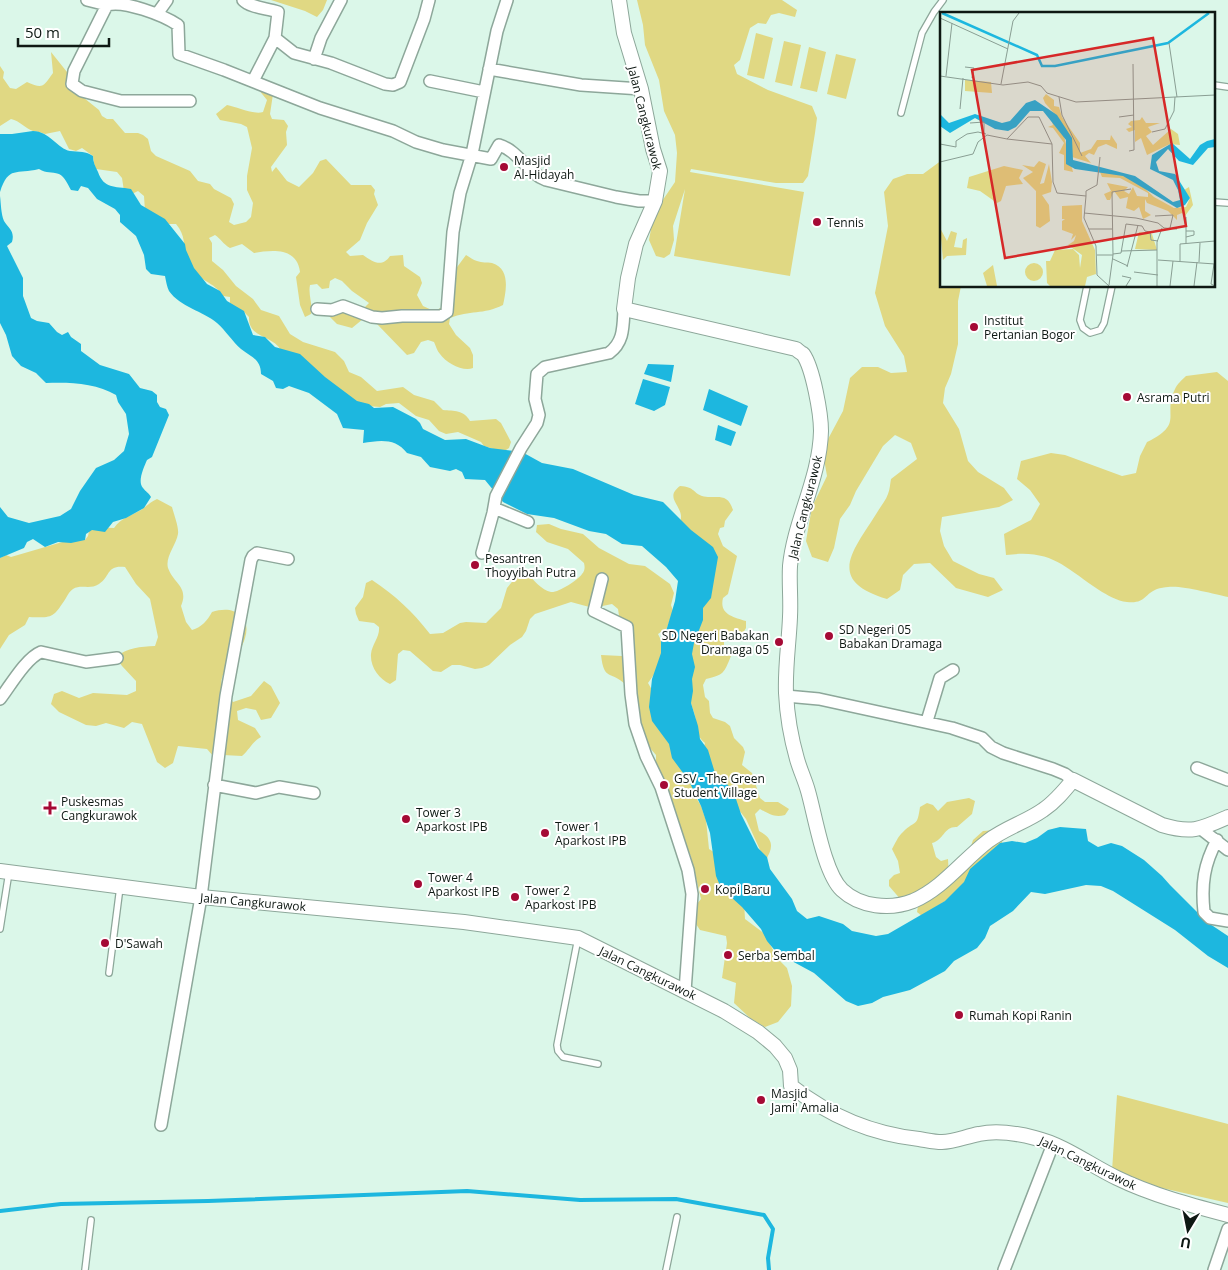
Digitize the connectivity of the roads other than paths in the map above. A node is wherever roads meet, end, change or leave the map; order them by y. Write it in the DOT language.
graph roads {
  1 [pos="88,0"];
  2 [pos="167,0"];
  3 [pos="243,0"];
  4 [pos="341,0"];
  5 [pos="429,0"];
  6 [pos="506,0"];
  7 [pos="619,0"];
  8 [pos="943,0"];
  9 [pos="107,5"];
  10 [pos="157,14"];
  11 [pos="275,38"];
  12 [pos="314,59"];
  13 [pos="488,68"];
  14 [pos="253,81"];
  15 [pos="430,81"];
  16 [pos="641,89"];
  17 [pos="484,92"];
  18 [pos="190,101"];
  19 [pos="902,113"];
  20 [pos="472,154"];
  21 [pos="655,201"];
  22 [pos="1087,288"];
  23 [pos="1112,288"];
  24 [pos="317,309"];
  25 [pos="624,309"];
  26 [pos="495,502"];
  27 [pos="528,522"];
  28 [pos="482,553"];
  29 [pos="288,559"];
  30 [pos="602,579"];
  31 [pos="117,658"];
  32 [pos="953,670"];
  33 [pos="786,696"];
  34 [pos="0,699"];
  35 [pos="927,721"];
  36 [pos="1197,768"];
  37 [pos="1073,780"];
  38 [pos="1228,780"];
  39 [pos="214,785"];
  40 [pos="314,793"];
  41 [pos="1228,817"];
  42 [pos="1201,829"];
  43 [pos="1217,840"];
  44 [pos="1228,850"];
  45 [pos="5,872"];
  46 [pos="120,887"];
  47 [pos="200,897"];
  48 [pos="1228,921"];
  49 [pos="0,929"];
  50 [pos="578,938"];
  51 [pos="109,973"];
  52 [pos="684,991"];
  53 [pos="598,1064"];
  54 [pos="161,1125"];
  55 [pos="1053,1144"];
  56 [pos="1228,1215"];
  57 [pos="677,1217"];
  58 [pos="91,1220"];
  59 [pos="1228,1229"];
  60 [pos="85,1270"];
  61 [pos="666,1270"];
  62 [pos="1004,1270"];
  63 [pos="1214,1270"];
  1 -- 9 [label="street"];
  2 -- 10 [label="street"];
  3 -- 11 [label="street"];
  4 -- 12 [label="street"];
  5 -- 12 [label="street"];
  6 -- 13 [label="street"];
  7 -- 16 [label="street, Jalan Cangkurawok"];
  8 -- 19 [label="lane"];
  9 -- 10 [label="street"];
  9 -- 18 [label="street"];
  10 -- 14 [label="street"];
  11 -- 12 [label="street"];
  11 -- 14 [label="street"];
  13 -- 16 [label="street"];
  13 -- 17 [label="street"];
  14 -- 20 [label="street"];
  15 -- 17 [label="street"];
  16 -- 21 [label="street, Jalan Cangkurawok"];
  17 -- 20 [label="street"];
  20 -- 21 [label="street"];
  20 -- 24 [label="street"];
  21 -- 25 [label="street, Jalan Cangkurawok"];
  22 -- 23 [label="lane"];
  25 -- 26 [label="street"];
  25 -- 33 [label="street, Jalan Cangkurawok"];
  26 -- 27 [label="street"];
  26 -- 28 [label="street"];
  29 -- 39 [label="street"];
  30 -- 52 [label="street"];
  31 -- 34 [label="street"];
  32 -- 35 [label="street"];
  33 -- 35 [label="street"];
  33 -- 37 [label="street, Jalan Cangkurawok"];
  35 -- 37 [label="street"];
  36 -- 38 [label="street"];
  37 -- 42 [label="street"];
  39 -- 40 [label="street"];
  39 -- 47 [label="street"];
  41 -- 42 [label="street"];
  42 -- 43 [label="street"];
  43 -- 44 [label="street"];
  43 -- 48 [label="street"];
  45 -- 46 [label="street, Jalan Cangkurawok"];
  45 -- 49 [label="lane"];
  46 -- 47 [label="street, Jalan Cangkurawok"];
  46 -- 51 [label="lane"];
  47 -- 50 [label="street, Jalan Cangkurawok"];
  47 -- 54 [label="street"];
  50 -- 52 [label="street, Jalan Cangkurawok"];
  50 -- 53 [label="lane"];
  52 -- 55 [label="street, Jalan Cangkurawok"];
  55 -- 56 [label="street, Jalan Cangkurawok"];
  55 -- 62 [label="street"];
  57 -- 61 [label="lane"];
  58 -- 60 [label="lane"];
  59 -- 63 [label="street"];
}
